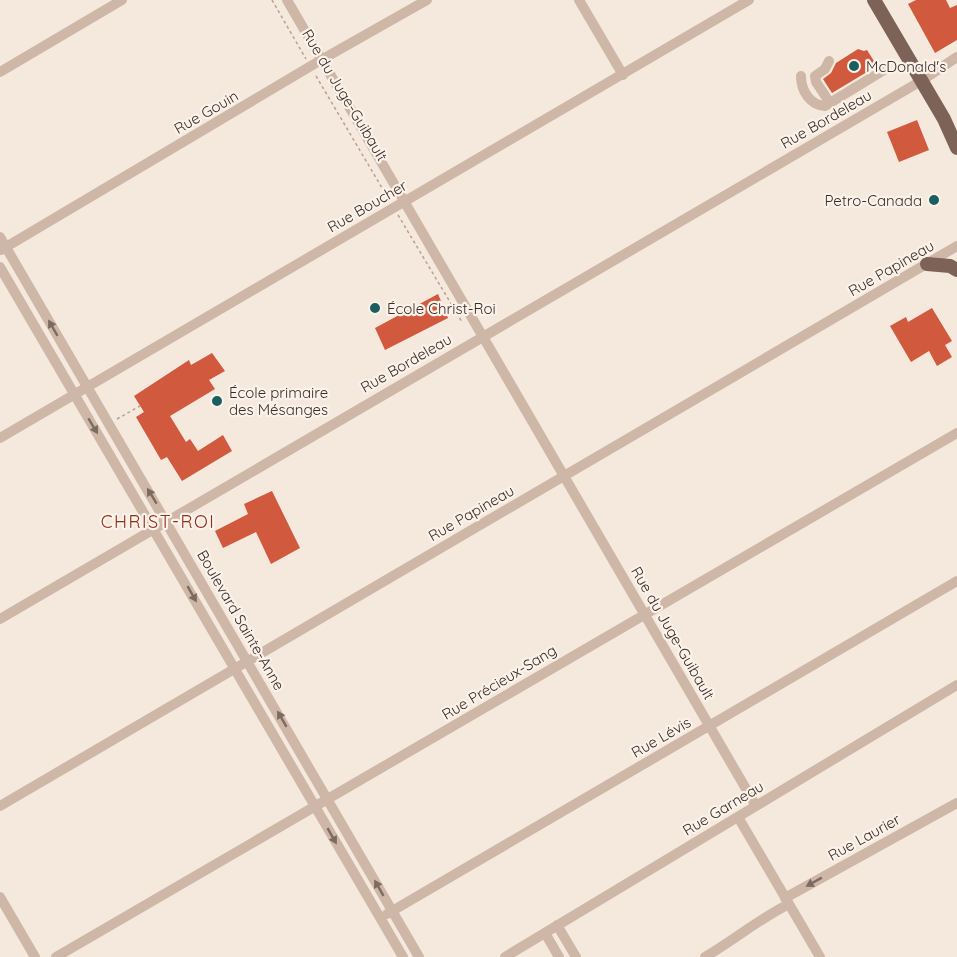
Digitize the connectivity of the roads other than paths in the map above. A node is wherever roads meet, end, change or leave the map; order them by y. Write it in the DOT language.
graph roads {
  1 [pos="122,0"];
  2 [pos="287,0"];
  3 [pos="427,0"];
  4 [pos="579,0"];
  5 [pos="749,0"];
  6 [pos="874,0"];
  7 [pos="957,57"];
  8 [pos="321,60"];
  9 [pos="829,61"];
  10 [pos="884,70"];
  11 [pos="0,72"];
  12 [pos="623,75"];
  13 [pos="801,76"];
  14 [pos="921,81"];
  15 [pos="830,103"];
  16 [pos="957,148"];
  17 [pos="404,201"];
  18 [pos="0,237"];
  19 [pos="957,246"];
  20 [pos="3,249"];
  21 [pos="927,264"];
  22 [pos="0,267"];
  23 [pos="957,270"];
  24 [pos="483,335"];
  25 [pos="87,387"];
  26 [pos="74,394"];
  27 [pos="957,433"];
  28 [pos="0,438"];
  29 [pos="565,476"];
  30 [pos="166,521"];
  31 [pos="154,529"];
  32 [pos="957,581"];
  33 [pos="645,614"];
  34 [pos="0,619"];
  35 [pos="248,661"];
  36 [pos="236,668"];
  37 [pos="957,685"];
  38 [pos="710,726"];
  39 [pos="328,800"];
  40 [pos="957,803"];
  41 [pos="0,806"];
  42 [pos="756,806"];
  43 [pos="316,807"];
  44 [pos="738,817"];
  45 [pos="0,897"];
  46 [pos="787,901"];
  47 [pos="393,911"];
  48 [pos="380,918"];
  49 [pos="558,925"];
  50 [pos="545,933"];
  51 [pos="35,957"];
  52 [pos="56,957"];
  53 [pos="403,957"];
  54 [pos="419,957"];
  55 [pos="505,957"];
  56 [pos="559,957"];
  57 [pos="576,957"];
  58 [pos="705,957"];
  59 [pos="820,957"];
  1 -- 11 [label="street"];
  2 -- 8 [label="street, Rue du Juge-Guibault"];
  3 -- 8 [label="street, Rue Gouin"];
  4 -- 12 [label="street"];
  5 -- 12 [label="street, Rue Boucher"];
  6 -- 14 [label="main road"];
  7 -- 14 [label="street, Rue Bordeleau"];
  8 -- 17 [label="street, Rue du Juge-Guibault"];
  8 -- 20 [label="street, Rue Gouin"];
  9 -- 15 [label="street"];
  10 -- 15 [label="street"];
  12 -- 17 [label="street, Rue Boucher"];
  13 -- 15 [label="street"];
  14 -- 16 [label="main road"];
  14 -- 24 [label="street, Rue Bordeleau"];
  17 -- 24 [label="street, Rue du Juge-Guibault"];
  17 -- 25 [label="street, Rue Boucher"];
  18 -- 20 [label="street, Boulevard Sainte-Anne"];
  19 -- 21 [label="street, Rue Papineau"];
  25 -- 20 [label="street, Boulevard Sainte-Anne, one-way"];
  21 -- 23 [label="main road"];
  21 -- 29 [label="street, Rue Papineau"];
  22 -- 26 [label="street, Boulevard Sainte-Anne"];
  24 -- 29 [label="street, Rue du Juge-Guibault"];
  24 -- 30 [label="street, Rue Bordeleau"];
  25 -- 26 [label="street, Rue Boucher"];
  30 -- 25 [label="street, Boulevard Sainte-Anne, one-way"];
  26 -- 28 [label="street, Rue Boucher"];
  26 -- 31 [label="street, Boulevard Sainte-Anne, one-way"];
  27 -- 33 [label="street, Rue Précieux-Sang"];
  29 -- 33 [label="street, Rue du Juge-Guibault"];
  29 -- 35 [label="street, Rue Papineau"];
  30 -- 31 [label="street, Rue Bordeleau"];
  30 -- 35 [label="street, Boulevard Sainte-Anne"];
  31 -- 34 [label="street, Rue Bordeleau"];
  31 -- 36 [label="street, Boulevard Sainte-Anne, one-way"];
  32 -- 38 [label="street, Rue Lévis"];
  33 -- 38 [label="street, Rue du Juge-Guibault"];
  33 -- 39 [label="street, Rue Précieux-Sang"];
  35 -- 36 [label="street, Rue Papineau"];
  39 -- 35 [label="street, Boulevard Sainte-Anne, one-way"];
  36 -- 41 [label="street, Rue Papineau"];
  36 -- 43 [label="street, Boulevard Sainte-Anne"];
  37 -- 42 [label="street, Rue Garneau"];
  38 -- 42 [label="street, Rue du Juge-Guibault"];
  38 -- 47 [label="street, Rue Lévis"];
  39 -- 43 [label="street, Rue Précieux-Sang"];
  47 -- 39 [label="street, Boulevard Sainte-Anne, one-way"];
  40 -- 46 [label="street, Rue Laurier, one-way"];
  42 -- 44 [label="street, Rue Garneau"];
  43 -- 48 [label="street, Boulevard Sainte-Anne, one-way"];
  43 -- 52 [label="street, Rue Précieux-Sang"];
  44 -- 46 [label="street"];
  44 -- 49 [label="street, Rue Garneau"];
  45 -- 51 [label="street"];
  46 -- 58 [label="street, Rue Laurier"];
  46 -- 59 [label="street"];
  47 -- 48 [label="street, Rue Lévis"];
  47 -- 54 [label="street, Boulevard Sainte-Anne"];
  48 -- 53 [label="street, Boulevard Sainte-Anne"];
  49 -- 50 [label="street, Rue Garneau"];
  49 -- 57 [label="street"];
  50 -- 55 [label="street, Rue Garneau"];
  50 -- 56 [label="street"];
}
